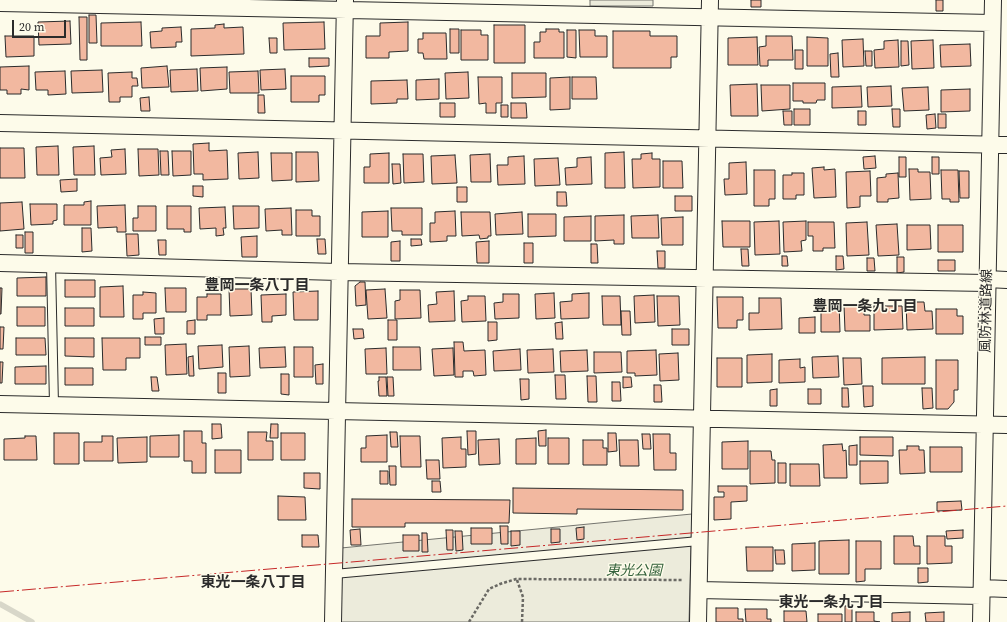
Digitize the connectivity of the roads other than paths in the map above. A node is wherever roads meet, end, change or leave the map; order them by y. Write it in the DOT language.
graph roads {
  1 [pos="710,0"];
  2 [pos="993,0"];
  3 [pos="0,3"];
  4 [pos="345,5"];
  5 [pos="709,18"];
  6 [pos="992,23"];
  7 [pos="0,123"];
  8 [pos="342,131"];
  9 [pos="706,140"];
  10 [pos="990,144"];
  11 [pos="1007,145"];
  12 [pos="0,263"];
  13 [pos="52,264"];
  14 [pos="340,272"];
  15 [pos="703,278"];
  16 [pos="1007,280"];
  17 [pos="987,281"];
  18 [pos="0,404"];
  19 [pos="54,405"];
  20 [pos="337,412"];
  21 [pos="701,420"];
  22 [pos="984,425"];
  23 [pos="1007,425"];
  24 [pos="699,541"];
  25 [pos="334,574"];
  26 [pos="699,585"];
  27 [pos="1007,589"];
  28 [pos="981,592"];
  29 [pos="333,622"];
  30 [pos="698,622"];
  31 [pos="981,622"];
  1 -- 5 [label="street"];
  2 -- 6 [label="street, 風防林道路線"];
  3 -- 4 [label="street"];
  4 -- 5 [label="street"];
  4 -- 8 [label="street"];
  5 -- 6 [label="street"];
  5 -- 9 [label="street"];
  6 -- 10 [label="street, 風防林道路線"];
  7 -- 8 [label="street"];
  8 -- 9 [label="street"];
  8 -- 14 [label="street"];
  9 -- 10 [label="street"];
  9 -- 15 [label="street"];
  10 -- 11 [label="street"];
  10 -- 17 [label="street, 風防林道路線"];
  12 -- 13 [label="street"];
  13 -- 14 [label="street"];
  13 -- 19 [label="lane"];
  14 -- 15 [label="street"];
  14 -- 20 [label="street"];
  15 -- 17 [label="street"];
  15 -- 21 [label="street"];
  16 -- 17 [label="street"];
  17 -- 22 [label="street, 風防林道路線"];
  18 -- 19 [label="street"];
  19 -- 20 [label="street"];
  20 -- 21 [label="street"];
  20 -- 25 [label="street"];
  21 -- 22 [label="street"];
  21 -- 24 [label="street"];
  22 -- 23 [label="street"];
  22 -- 28 [label="street, 風防林道路線"];
  24 -- 25 [label="lane"];
  24 -- 26 [label="street"];
  25 -- 29 [label="street"];
  26 -- 28 [label="street"];
  26 -- 30 [label="street"];
  27 -- 28 [label="street"];
  28 -- 31 [label="street, 風防林道路線"];
}
